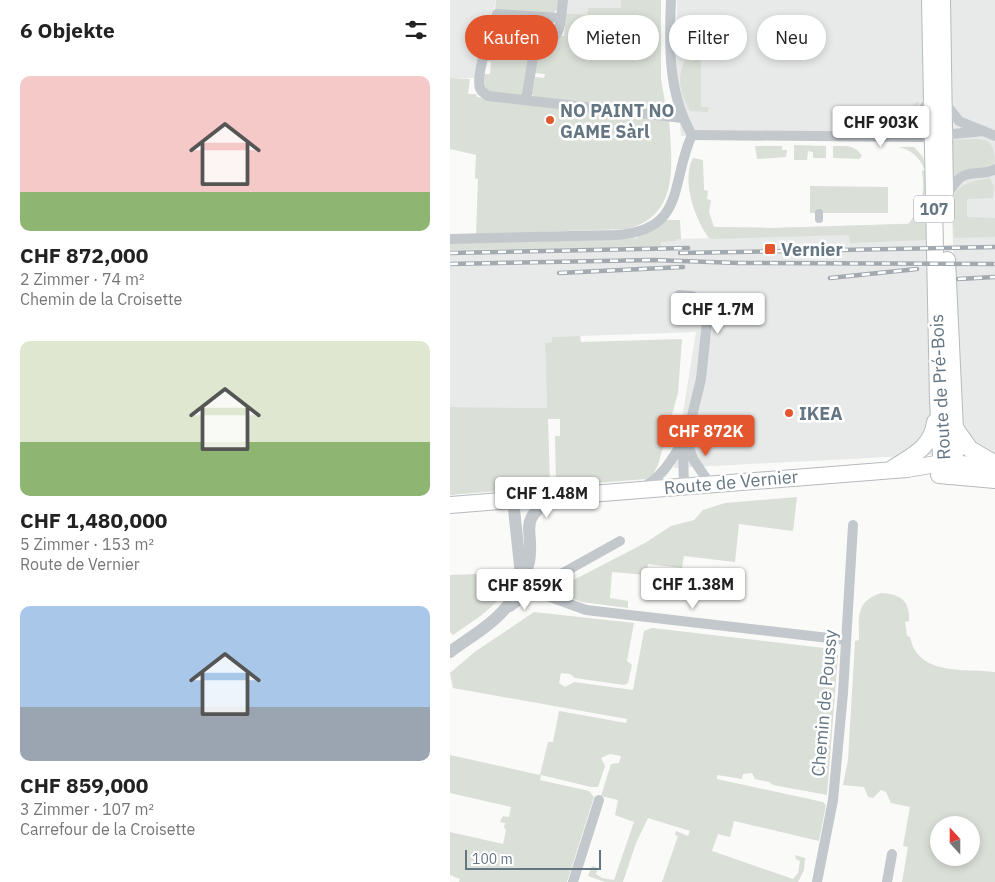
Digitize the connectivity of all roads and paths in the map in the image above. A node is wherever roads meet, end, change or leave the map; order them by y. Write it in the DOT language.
graph roads {
  1 [pos="564,0"];
  2 [pos="671,0"];
  3 [pos="950,0"];
  4 [pos="932,2"];
  5 [pos="561,18"];
  6 [pos="942,19"];
  7 [pos="938,99"];
  8 [pos="526,100"];
  9 [pos="682,118"];
  10 [pos="984,131"];
  11 [pos="692,135"];
  12 [pos="939,135"];
  13 [pos="895,136"];
  14 [pos="995,136"];
  15 [pos="995,169"];
  16 [pos="945,197"];
  17 [pos="450,239"];
  18 [pos="679,294"];
  19 [pos="938,400"];
  20 [pos="955,427"];
  21 [pos="686,438"];
  22 [pos="995,465"];
  23 [pos="948,467"];
  24 [pos="889,470"];
  25 [pos="995,480"];
  26 [pos="710,484"];
  27 [pos="684,486"];
  28 [pos="639,490"];
  29 [pos="554,497"];
  30 [pos="514,500"];
  31 [pos="450,505"];
  32 [pos="853,524"];
  33 [pos="620,541"];
  34 [pos="522,580"];
  35 [pos="534,589"];
  36 [pos="504,611"];
  37 [pos="846,640"];
  38 [pos="450,652"];
  39 [pos="599,800"];
  40 [pos="892,854"];
  41 [pos="573,882"];
  42 [pos="817,882"];
  43 [pos="887,882"];
  1 -- 5 [label="street"];
  2 -- 9 [label="street"];
  3 -- 6 [label="main road"];
  4 -- 6 [label="main road, Route de Pré-Bois / 107"];
  4 -- 7 [label="main road, Route de Pré-Bois / 107"];
  5 -- 8 [label="street"];
  5 -- 8 [label="street"];
  6 -- 7 [label="main road, Route de Pré-Bois / 107"];
  7 -- 10 [label="street"];
  7 -- 12 [label="main road, Route de Pré-Bois / 107"];
  7 -- 13 [label="street"];
  8 -- 9 [label="street"];
  9 -- 11 [label="street"];
  10 -- 12 [label="street"];
  10 -- 14 [label="street"];
  11 -- 13 [label="street"];
  11 -- 17 [label="street"];
  12 -- 13 [label="street"];
  12 -- 16 [label="main road, Route de Pré-Bois / 107"];
  12 -- 19 [label="main road, Route de Pré-Bois / 107"];
  15 -- 16 [label="street"];
  16 -- 20 [label="main road, Route de Pré-Bois / 107"];
  18 -- 21 [label="street"];
  19 -- 20 [label="main road"];
  19 -- 23 [label="main road, Route de Pré-Bois / 107"];
  19 -- 24 [label="main road"];
  20 -- 22 [label="main road"];
  20 -- 23 [label="main road, Route de Pré-Bois / 107"];
  21 -- 26 [label="street"];
  21 -- 27 [label="street"];
  21 -- 28 [label="street"];
  22 -- 23 [label="main road, Route de Vernier"];
  23 -- 24 [label="main road, Route de Vernier"];
  23 -- 25 [label="main road, Route de Vernier"];
  24 -- 26 [label="main road, Route de Vernier"];
  26 -- 27 [label="main road, Route de Vernier"];
  27 -- 28 [label="main road, Route de Vernier"];
  28 -- 29 [label="main road, Route de Vernier"];
  29 -- 30 [label="main road, Route de Vernier"];
  29 -- 34 [label="street"];
  30 -- 31 [label="main road, Route de Vernier"];
  30 -- 34 [label="street"];
  32 -- 37 [label="street, Chemin de Poussy"];
  33 -- 35 [label="street"];
  34 -- 35 [label="street"];
  34 -- 36 [label="street"];
  35 -- 36 [label="street"];
  35 -- 37 [label="street"];
  36 -- 38 [label="street"];
  37 -- 42 [label="street, Chemin de Poussy"];
  39 -- 41 [label="street"];
  40 -- 43 [label="street"];
}
